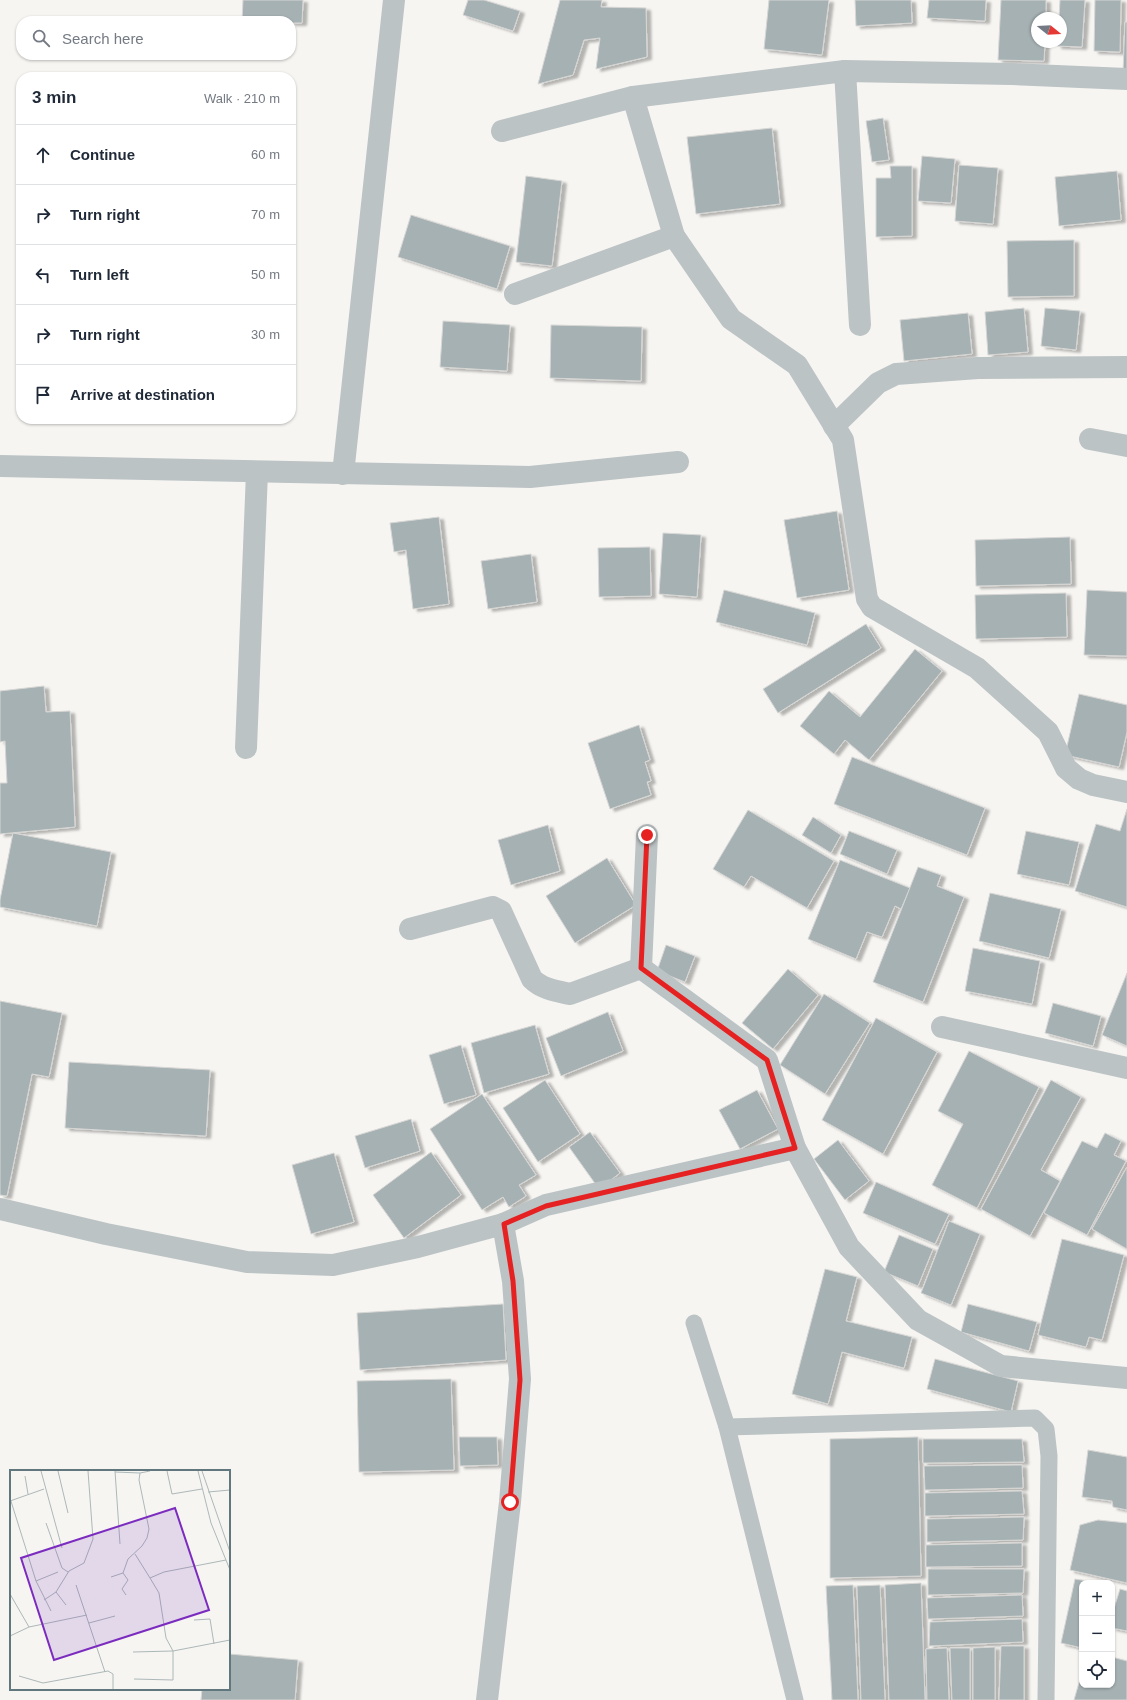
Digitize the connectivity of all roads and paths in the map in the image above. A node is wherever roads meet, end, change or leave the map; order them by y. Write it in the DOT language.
graph roads {
  1 [pos="394,0"];
  2 [pos="845,71"];
  3 [pos="1127,79"];
  4 [pos="633,97"];
  5 [pos="502,131"];
  6 [pos="674,236"];
  7 [pos="515,294"];
  8 [pos="860,325"];
  9 [pos="1127,367"];
  10 [pos="834,426"];
  11 [pos="1090,439"];
  12 [pos="1127,446"];
  13 [pos="678,462"];
  14 [pos="0,466"];
  15 [pos="257,472"];
  16 [pos="343,474"];
  17 [pos="246,748"];
  18 [pos="1127,792"];
  19 [pos="647,835"];
  20 [pos="410,929"];
  21 [pos="641,968"];
  22 [pos="942,1027"];
  23 [pos="1127,1068"];
  24 [pos="795,1148"];
  25 [pos="0,1209"];
  26 [pos="504,1224"];
  27 [pos="694,1323"];
  28 [pos="1127,1378"];
  29 [pos="727,1427"];
  30 [pos="487,1700"];
  31 [pos="795,1700"];
  32 [pos="1046,1700"];
  1 -- 16 [label="street"];
  2 -- 3 [label="street"];
  2 -- 4 [label="street"];
  2 -- 8 [label="street"];
  4 -- 5 [label="street"];
  4 -- 6 [label="street"];
  6 -- 7 [label="street"];
  6 -- 10 [label="street"];
  9 -- 10 [label="street"];
  10 -- 18 [label="street"];
  11 -- 12 [label="street"];
  13 -- 16 [label="street"];
  14 -- 15 [label="street"];
  15 -- 16 [label="street"];
  15 -- 17 [label="street"];
  19 -- 21 [label="street"];
  20 -- 21 [label="street"];
  21 -- 24 [label="street"];
  22 -- 23 [label="street"];
  24 -- 26 [label="street"];
  24 -- 28 [label="street"];
  25 -- 26 [label="street"];
  26 -- 30 [label="street"];
  27 -- 29 [label="lane"];
  29 -- 31 [label="lane"];
  29 -- 32 [label="lane"];
}
